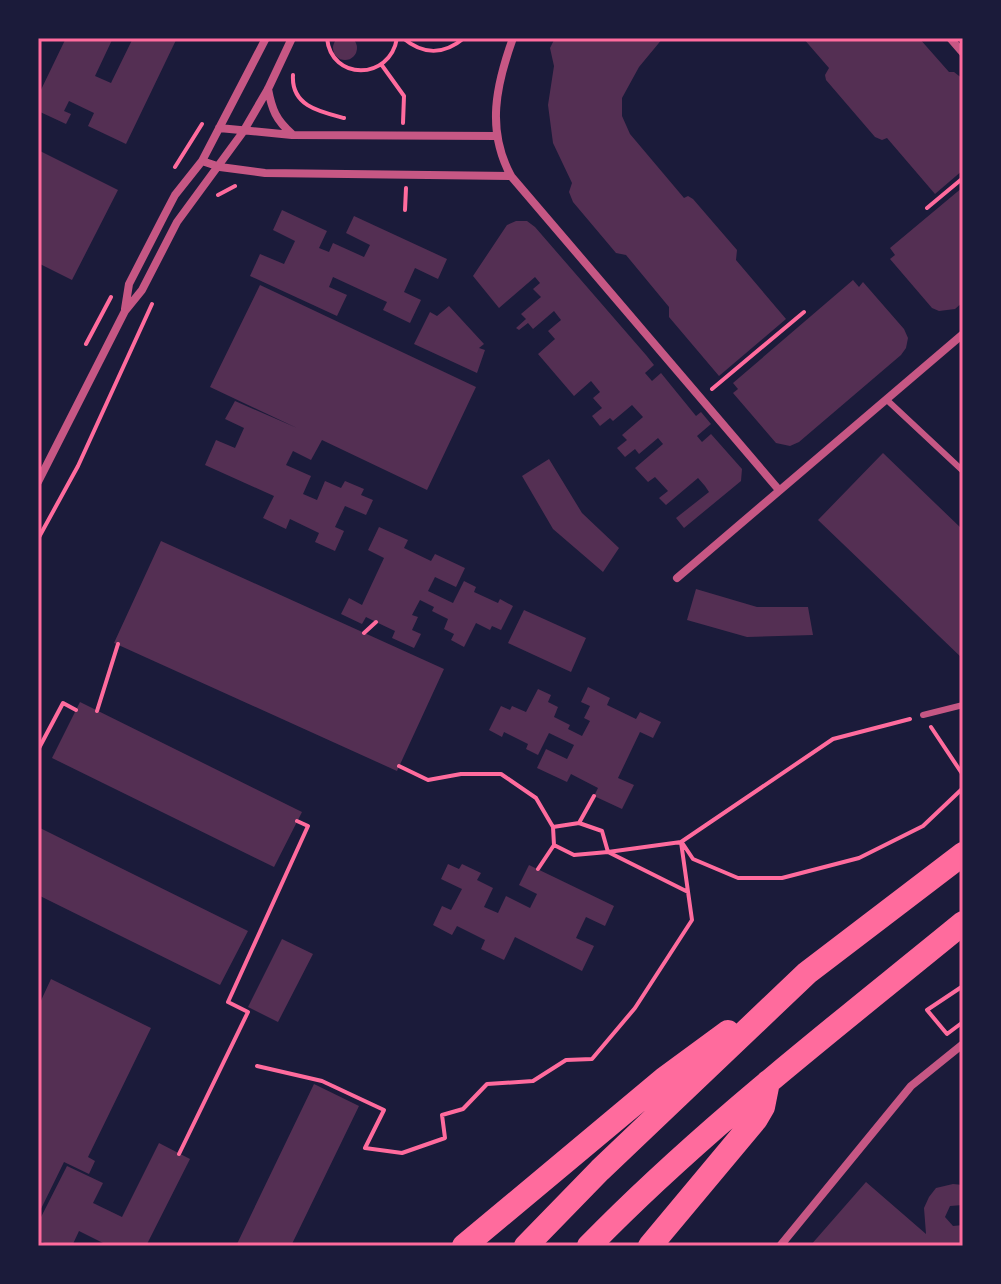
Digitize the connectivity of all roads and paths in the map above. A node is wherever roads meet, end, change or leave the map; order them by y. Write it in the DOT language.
graph roads {
  1 [pos="266,38"];
  2 [pos="292,38"];
  3 [pos="327,38"];
  4 [pos="400,38"];
  5 [pos="464,38"];
  6 [pos="513,38"];
  7 [pos="955,40"];
  8 [pos="963,53"];
  9 [pos="381,64"];
  10 [pos="293,70"];
  11 [pos="268,89"];
  12 [pos="358,119"];
  13 [pos="388,121"];
  14 [pos="403,122"];
  15 [pos="219,128"];
  16 [pos="243,132"];
  17 [pos="292,135"];
  18 [pos="404,135"];
  19 [pos="496,136"];
  20 [pos="202,161"];
  21 [pos="220,167"];
  22 [pos="511,176"];
  23 [pos="963,178"];
  24 [pos="243,185"];
  25 [pos="406,190"];
  26 [pos="210,203"];
  27 [pos="927,208"];
  28 [pos="405,210"];
  29 [pos="156,296"];
  30 [pos="125,311"];
  31 [pos="804,312"];
  32 [pos="963,334"];
  33 [pos="701,398"];
  34 [pos="887,400"];
  35 [pos="963,471"];
  36 [pos="38,482"];
  37 [pos="779,490"];
  38 [pos="38,539"];
  39 [pos="677,578"];
  40 [pos="376,622"];
  41 [pos="364,633"];
  42 [pos="118,644"];
  43 [pos="963,705"];
  44 [pos="76,710"];
  45 [pos="97,711"];
  46 [pos="923,715"];
  47 [pos="38,750"];
  48 [pos="399,766"];
  49 [pos="963,775"];
  50 [pos="963,788"];
  51 [pos="594,796"];
  52 [pos="297,821"];
  53 [pos="579,823"];
  54 [pos="554,827"];
  55 [pos="681,842"];
  56 [pos="554,845"];
  57 [pos="608,852"];
  58 [pos="963,854"];
  59 [pos="538,869"];
  60 [pos="688,892"];
  61 [pos="963,923"];
  62 [pos="807,973"];
  63 [pos="963,986"];
  64 [pos="963,1022"];
  65 [pos="963,1044"];
  66 [pos="257,1066"];
  67 [pos="768,1082"];
  68 [pos="179,1154"];
  69 [pos="464,1246"];
  70 [pos="526,1246"];
  71 [pos="589,1246"];
  72 [pos="650,1246"];
  73 [pos="780,1246"];
  1 -- 15 [label="street"];
  2 -- 11 [label="street"];
  3 -- 9 [label="path"];
  4 -- 5 [label="path"];
  4 -- 9 [label="path"];
  6 -- 19 [label="street"];
  7 -- 8 [label="street"];
  9 -- 14 [label="path"];
  10 -- 12 [label="path"];
  11 -- 16 [label="street"];
  11 -- 17 [label="street"];
  13 -- 14 [label="path"];
  14 -- 18 [label="path"];
  15 -- 16 [label="street"];
  15 -- 20 [label="street"];
  16 -- 17 [label="street"];
  16 -- 21 [label="street"];
  17 -- 18 [label="street"];
  18 -- 19 [label="street"];
  19 -- 22 [label="street"];
  20 -- 21 [label="street"];
  20 -- 30 [label="street"];
  21 -- 22 [label="street"];
  21 -- 30 [label="street"];
  22 -- 33 [label="street"];
  23 -- 27 [label="path"];
  24 -- 26 [label="path"];
  25 -- 28 [label="path"];
  29 -- 38 [label="path"];
  30 -- 36 [label="street"];
  31 -- 33 [label="path"];
  32 -- 34 [label="street"];
  33 -- 37 [label="street"];
  34 -- 35 [label="lane"];
  34 -- 37 [label="street"];
  37 -- 39 [label="street"];
  40 -- 41 [label="path"];
  42 -- 45 [label="path"];
  43 -- 46 [label="lane"];
  44 -- 47 [label="path"];
  46 -- 49 [label="path"];
  46 -- 55 [label="path"];
  48 -- 54 [label="path"];
  50 -- 55 [label="path"];
  51 -- 53 [label="path"];
  52 -- 68 [label="path"];
  53 -- 54 [label="path"];
  53 -- 57 [label="path"];
  54 -- 56 [label="path"];
  55 -- 57 [label="path"];
  55 -- 60 [label="path"];
  56 -- 57 [label="path"];
  56 -- 59 [label="path"];
  57 -- 60 [label="path"];
  58 -- 62 [label="highway"];
  60 -- 66 [label="path"];
  61 -- 67 [label="highway"];
  62 -- 69 [label="highway"];
  62 -- 70 [label="highway"];
  63 -- 64 [label="path"];
  65 -- 73 [label="street"];
  67 -- 71 [label="highway"];
  67 -- 72 [label="highway"];
}
